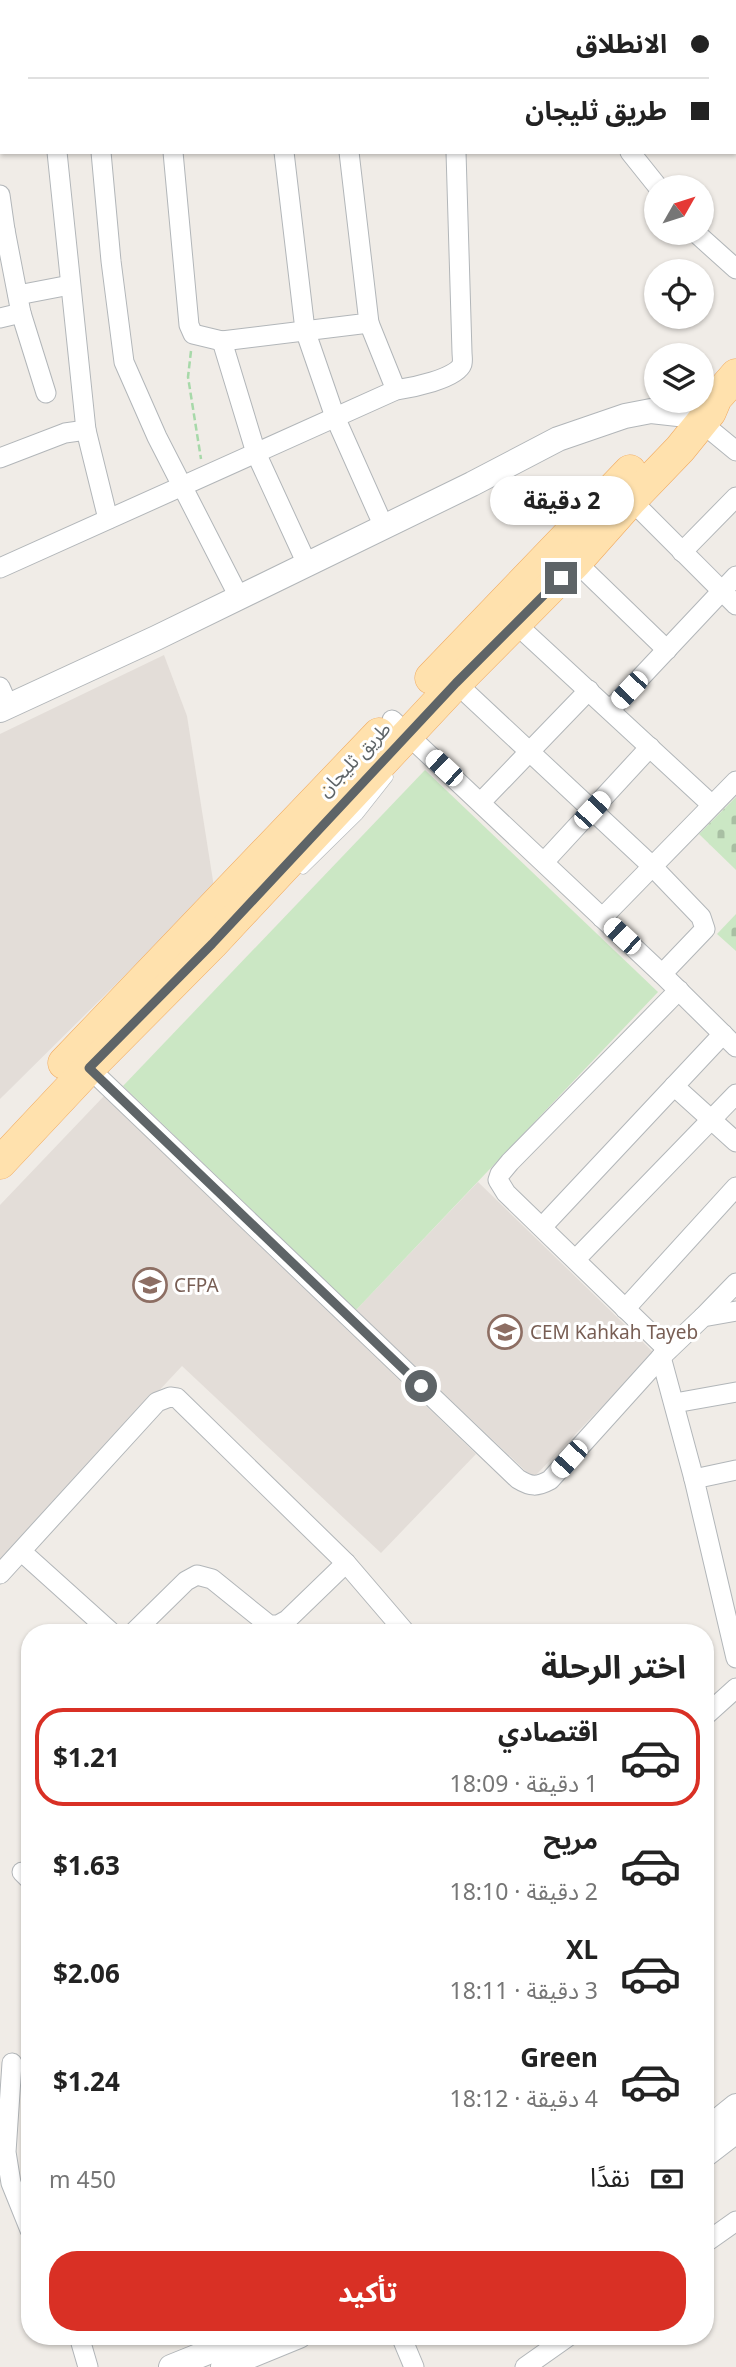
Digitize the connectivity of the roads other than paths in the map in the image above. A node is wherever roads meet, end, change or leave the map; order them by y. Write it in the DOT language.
graph roads {
  1 [pos="57,154"];
  2 [pos="102,154"];
  3 [pos="173,154"];
  4 [pos="284,154"];
  5 [pos="349,154"];
  6 [pos="456,154"];
  7 [pos="633,154"];
  8 [pos="649,175"];
  9 [pos="0,195"];
  10 [pos="3,230"];
  11 [pos="709,245"];
  12 [pos="736,269"];
  13 [pos="70,285"];
  14 [pos="20,304"];
  15 [pos="0,318"];
  16 [pos="369,323"];
  17 [pos="305,330"];
  18 [pos="222,341"];
  19 [pos="396,390"];
  20 [pos="46,393"];
  21 [pos="714,410"];
  22 [pos="644,413"];
  23 [pos="698,413"];
  24 [pos="702,413"];
  25 [pos="335,417"];
  26 [pos="86,430"];
  27 [pos="736,451"];
  28 [pos="256,453"];
  29 [pos="0,458"];
  30 [pos="182,486"];
  31 [pos="736,497"];
  32 [pos="631,500"];
  33 [pos="108,519"];
  34 [pos="384,527"];
  35 [pos="682,552"];
  36 [pos="576,562"];
  37 [pos="307,564"];
  38 [pos="0,568"];
  39 [pos="736,576"];
  40 [pos="239,597"];
  41 [pos="729,598"];
  42 [pos="516,624"];
  43 [pos="667,650"];
  44 [pos="456,683"];
  45 [pos="589,690"];
  46 [pos="3,701"];
  47 [pos="610,710"];
  48 [pos="398,734"];
  49 [pos="650,747"];
  50 [pos="530,751"];
  51 [pos="736,781"];
  52 [pos="481,802"];
  53 [pos="712,805"];
  54 [pos="592,810"];
  55 [pos="544,862"];
  56 [pos="652,866"];
  57 [pos="296,876"];
  58 [pos="602,918"];
  59 [pos="212,939"];
  60 [pos="662,974"];
  61 [pos="679,990"];
  62 [pos="729,1040"];
  63 [pos="89,1068"];
  64 [pos="674,1086"];
  65 [pos="736,1094"];
  66 [pos="712,1120"];
  67 [pos="0,1130"];
  68 [pos="736,1142"];
  69 [pos="0,1163"];
  70 [pos="736,1187"];
  71 [pos="542,1227"];
  72 [pos="576,1259"];
  73 [pos="736,1283"];
  74 [pos="625,1309"];
  75 [pos="736,1311"];
  76 [pos="703,1317"];
  77 [pos="665,1354"];
  78 [pos="736,1392"];
  79 [pos="675,1403"];
  80 [pos="736,1470"];
  81 [pos="694,1479"];
  82 [pos="22,1552"];
  83 [pos="346,1563"];
  84 [pos="0,1574"];
  85 [pos="102,1624"];
  86 [pos="142,1624"];
  87 [pos="268,1624"];
  88 [pos="280,1624"];
  89 [pos="398,1624"];
  90 [pos="736,1658"];
  91 [pos="736,1688"];
  92 [pos="714,1708"];
  93 [pos="14,2062"];
  94 [pos="736,2106"];
  95 [pos="714,2124"];
  96 [pos="736,2131"];
  97 [pos="714,2148"];
  98 [pos="21,2208"];
  99 [pos="736,2221"];
  100 [pos="714,2237"];
  101 [pos="82,2345"];
  102 [pos="226,2345"];
  103 [pos="277,2345"];
  104 [pos="405,2345"];
  105 [pos="556,2345"];
  106 [pos="88,2367"];
  107 [pos="171,2367"];
  108 [pos="223,2367"];
  109 [pos="414,2367"];
  110 [pos="525,2367"];
  1 -- 13 [label="street"];
  2 -- 30 [label="street"];
  3 -- 18 [label="street"];
  4 -- 17 [label="street"];
  5 -- 16 [label="street"];
  6 -- 19 [label="street"];
  7 -- 8 [label="street"];
  9 -- 10 [label="street"];
  10 -- 14 [label="street"];
  11 -- 12 [label="street"];
  13 -- 14 [label="street"];
  13 -- 26 [label="street"];
  14 -- 15 [label="street"];
  14 -- 20 [label="street"];
  16 -- 17 [label="street"];
  16 -- 19 [label="street"];
  17 -- 18 [label="street"];
  17 -- 25 [label="street"];
  18 -- 28 [label="street"];
  19 -- 25 [label="street"];
  21 -- 27 [label="street"];
  22 -- 34 [label="street"];
  23 -- 48 [label="main road, طريق ثليجان"];
  24 -- 32 [label="main road, طريق ثليجان"];
  25 -- 28 [label="street"];
  25 -- 34 [label="street"];
  26 -- 29 [label="street"];
  26 -- 33 [label="street"];
  28 -- 30 [label="street"];
  28 -- 37 [label="street"];
  30 -- 33 [label="street"];
  30 -- 40 [label="street"];
  31 -- 35 [label="street"];
  32 -- 35 [label="street"];
  32 -- 36 [label="main road, طريق ثليجان"];
  33 -- 38 [label="street"];
  34 -- 37 [label="street"];
  35 -- 41 [label="street"];
  36 -- 42 [label="main road, طريق ثليجان"];
  36 -- 43 [label="street"];
  37 -- 40 [label="street"];
  39 -- 41 [label="street"];
  40 -- 46 [label="street"];
  41 -- 43 [label="street"];
  42 -- 44 [label="main road, طريق ثليجان"];
  42 -- 45 [label="street"];
  43 -- 47 [label="street"];
  44 -- 48 [label="main road, طريق ثليجان"];
  44 -- 50 [label="street"];
  45 -- 47 [label="street"];
  45 -- 50 [label="street"];
  47 -- 49 [label="street"];
  48 -- 52 [label="street"];
  48 -- 57 [label="lane"];
  48 -- 59 [label="main road, طريق ثليجان"];
  49 -- 53 [label="street"];
  49 -- 54 [label="street"];
  50 -- 52 [label="street"];
  50 -- 54 [label="street"];
  51 -- 53 [label="street"];
  52 -- 55 [label="street"];
  53 -- 56 [label="street"];
  54 -- 55 [label="street"];
  54 -- 56 [label="street"];
  55 -- 58 [label="street"];
  56 -- 58 [label="street"];
  56 -- 60 [label="street"];
  58 -- 60 [label="street"];
  59 -- 63 [label="main road, طريق ثليجان"];
  59 -- 67 [label="main road, طريق ثليجان"];
  60 -- 61 [label="street"];
  61 -- 62 [label="street"];
  61 -- 71 [label="street"];
  62 -- 64 [label="street"];
  63 -- 69 [label="main road, طريق ثليجان"];
  63 -- 77 [label="street"];
  64 -- 66 [label="street"];
  64 -- 71 [label="street"];
  65 -- 66 [label="street"];
  66 -- 68 [label="street"];
  66 -- 72 [label="street"];
  70 -- 74 [label="street"];
  71 -- 72 [label="street"];
  72 -- 74 [label="street"];
  73 -- 76 [label="street"];
  74 -- 77 [label="street"];
  75 -- 76 [label="street"];
  76 -- 77 [label="street"];
  77 -- 79 [label="street"];
  78 -- 79 [label="street"];
  79 -- 81 [label="street"];
  80 -- 81 [label="street"];
  81 -- 90 [label="street"];
  82 -- 83 [label="street"];
  82 -- 84 [label="street"];
  82 -- 85 [label="street"];
  83 -- 88 [label="street"];
  83 -- 89 [label="street"];
  86 -- 87 [label="street"];
  91 -- 92 [label="street"];
  93 -- 98 [label="street"];
  94 -- 95 [label="street"];
  96 -- 97 [label="street"];
  99 -- 100 [label="street"];
  101 -- 106 [label="street"];
  102 -- 107 [label="street"];
  103 -- 108 [label="street"];
  104 -- 109 [label="street"];
  105 -- 110 [label="street"];
}
